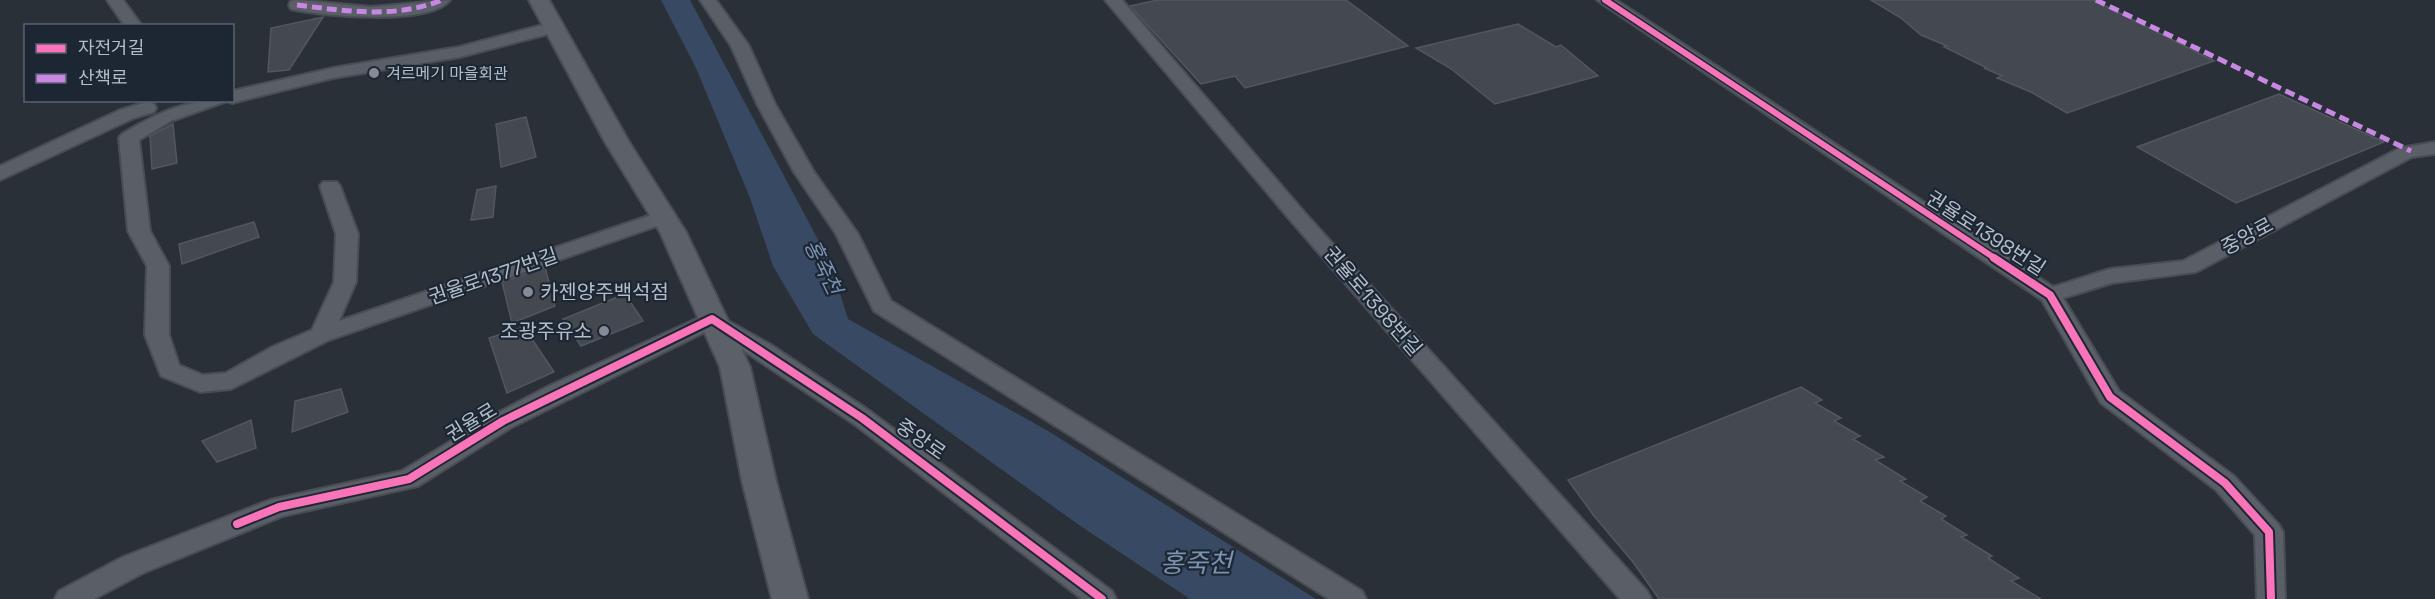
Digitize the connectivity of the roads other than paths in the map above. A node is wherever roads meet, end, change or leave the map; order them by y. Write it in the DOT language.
graph roads {
  1 [pos="115,0"];
  2 [pos="442,0"];
  3 [pos="539,0"];
  4 [pos="708,0"];
  5 [pos="1113,0"];
  6 [pos="1605,0"];
  7 [pos="297,5"];
  8 [pos="133,24"];
  9 [pos="554,27"];
  10 [pos="234,97"];
  11 [pos="213,102"];
  12 [pos="146,112"];
  13 [pos="2435,148"];
  14 [pos="0,174"];
  15 [pos="330,186"];
  16 [pos="664,217"];
  17 [pos="2050,294"];
  18 [pos="712,319"];
  19 [pos="321,335"];
  20 [pos="69,599"];
  21 [pos="790,599"];
  22 [pos="1102,599"];
  23 [pos="1352,599"];
  24 [pos="1637,599"];
  25 [pos="2271,599"];
  1 -- 8 [label="street"];
  2 -- 7 [label="street"];
  3 -- 9 [label="main road"];
  4 -- 23 [label="street"];
  5 -- 24 [label="street, 권율로1398번길"];
  6 -- 17 [label="street, 권율로1398번길"];
  9 -- 10 [label="street"];
  9 -- 16 [label="main road"];
  11 -- 12 [label="street"];
  12 -- 14 [label="street"];
  12 -- 19 [label="street, 권율로1377번길"];
  13 -- 17 [label="street, 중앙로"];
  15 -- 19 [label="street"];
  16 -- 18 [label="main road"];
  16 -- 19 [label="street, 권율로1377번길"];
  17 -- 25 [label="street, 권율로1398번길"];
  18 -- 20 [label="street, 권율로"];
  18 -- 21 [label="main road"];
  18 -- 22 [label="street, 중앙로"];
}
